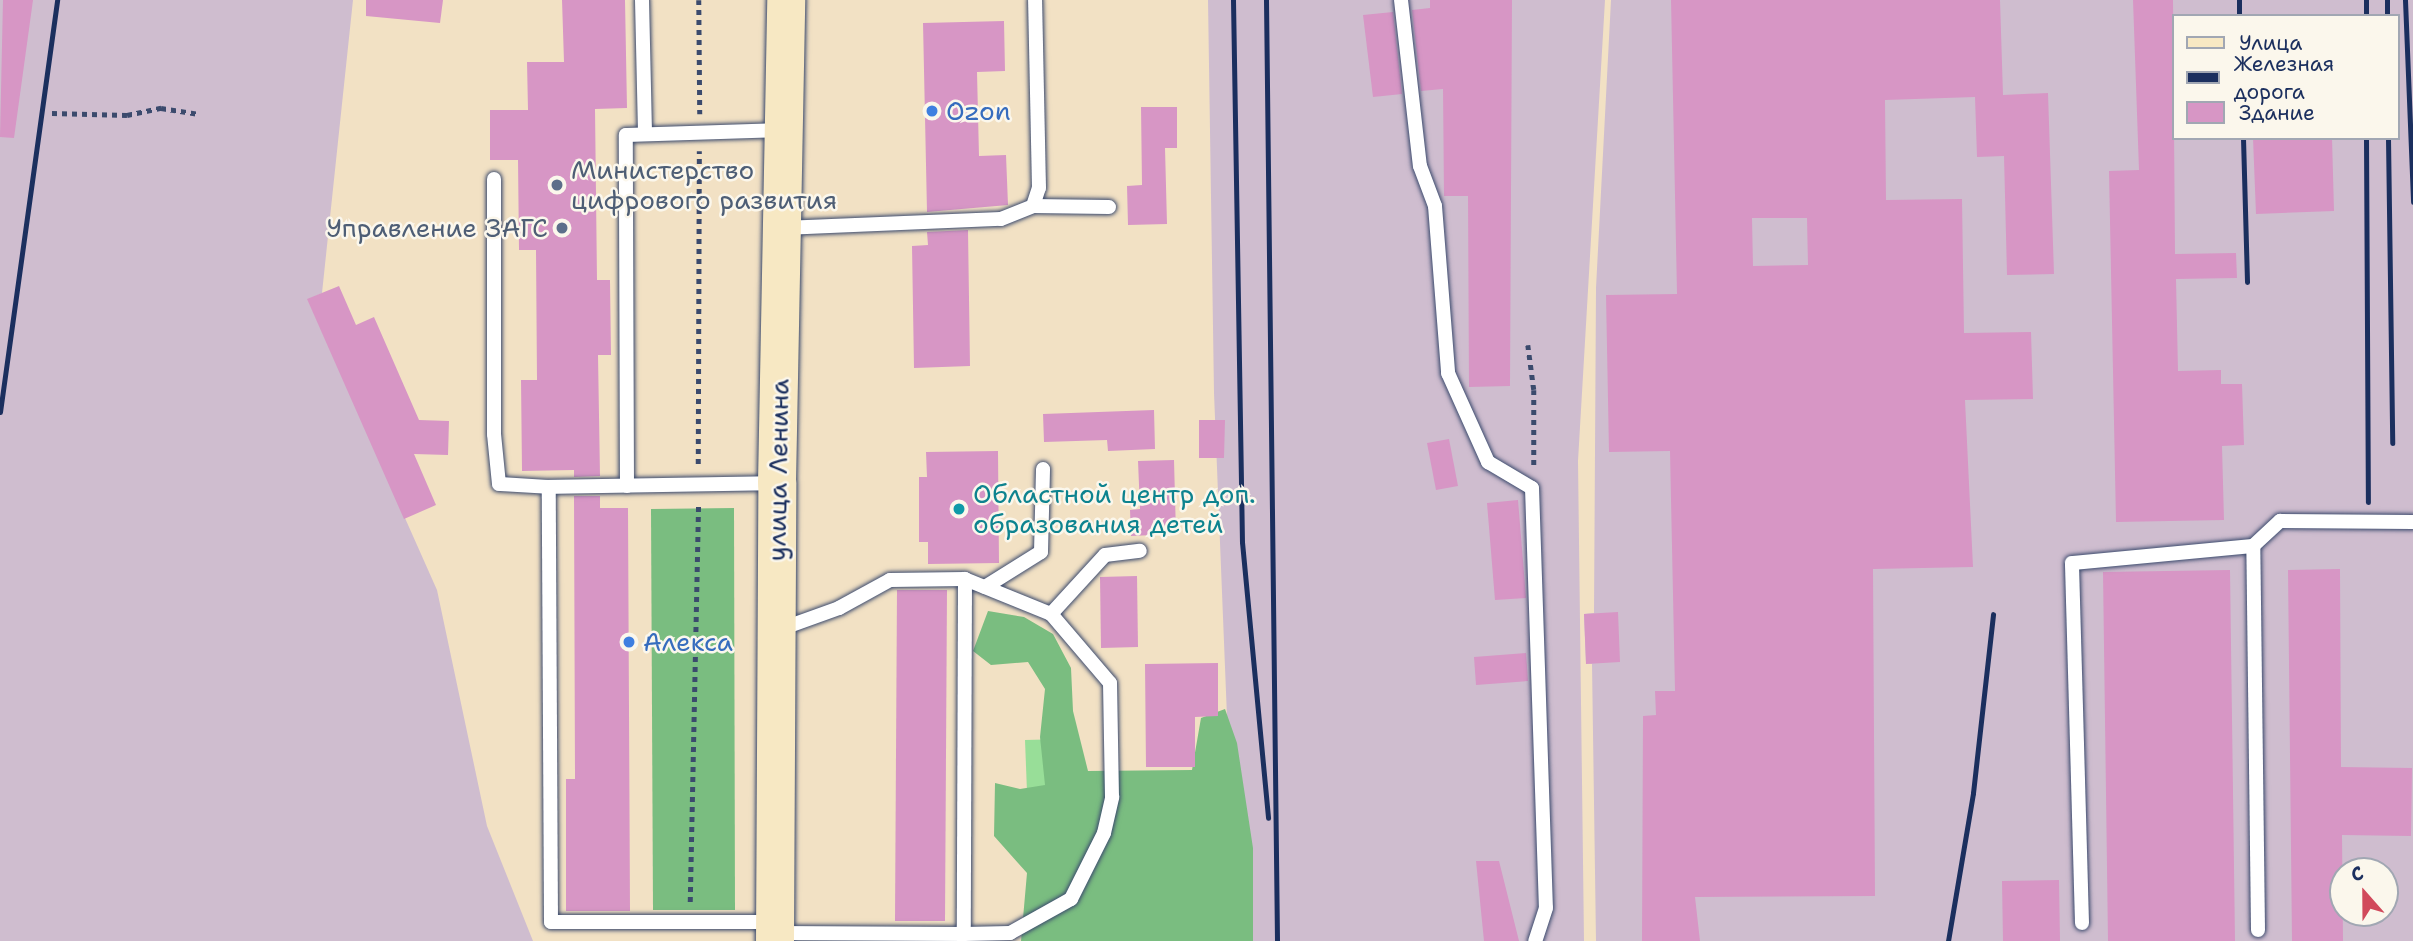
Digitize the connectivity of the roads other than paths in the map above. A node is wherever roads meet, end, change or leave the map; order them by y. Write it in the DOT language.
graph roads {
  1 [pos="642,0"];
  2 [pos="786,0"];
  3 [pos="1035,0"];
  4 [pos="1401,0"];
  5 [pos="784,130"];
  6 [pos="645,132"];
  7 [pos="494,179"];
  8 [pos="1033,206"];
  9 [pos="1109,206"];
  10 [pos="782,228"];
  11 [pos="1043,469"];
  12 [pos="777,483"];
  13 [pos="627,486"];
  14 [pos="549,487"];
  15 [pos="2413,522"];
  16 [pos="2253,546"];
  17 [pos="1140,551"];
  18 [pos="965,579"];
  19 [pos="985,587"];
  20 [pos="1051,614"];
  21 [pos="776,631"];
  22 [pos="2082,923"];
  23 [pos="2258,930"];
  24 [pos="776,932"];
  25 [pos="964,934"];
  26 [pos="1013,937"];
  27 [pos="1535,941"];
  1 -- 6 [label="lane"];
  2 -- 5 [label="main road, улица Ленина"];
  3 -- 8 [label="lane"];
  4 -- 27 [label="lane"];
  5 -- 6 [label="lane"];
  5 -- 10 [label="main road, улица Ленина"];
  6 -- 13 [label="lane"];
  7 -- 14 [label="lane"];
  8 -- 9 [label="lane"];
  8 -- 10 [label="lane"];
  10 -- 12 [label="main road, улица Ленина"];
  11 -- 19 [label="lane"];
  12 -- 13 [label="lane"];
  12 -- 21 [label="main road, улица Ленина"];
  13 -- 14 [label="lane"];
  14 -- 24 [label="lane"];
  15 -- 16 [label="lane"];
  16 -- 22 [label="lane"];
  16 -- 23 [label="lane"];
  17 -- 20 [label="lane"];
  18 -- 19 [label="lane"];
  18 -- 21 [label="lane"];
  18 -- 25 [label="lane"];
  19 -- 20 [label="lane"];
  20 -- 26 [label="lane"];
  21 -- 24 [label="main road, улица Ленина"];
  24 -- 25 [label="lane"];
  25 -- 26 [label="lane"];
}
